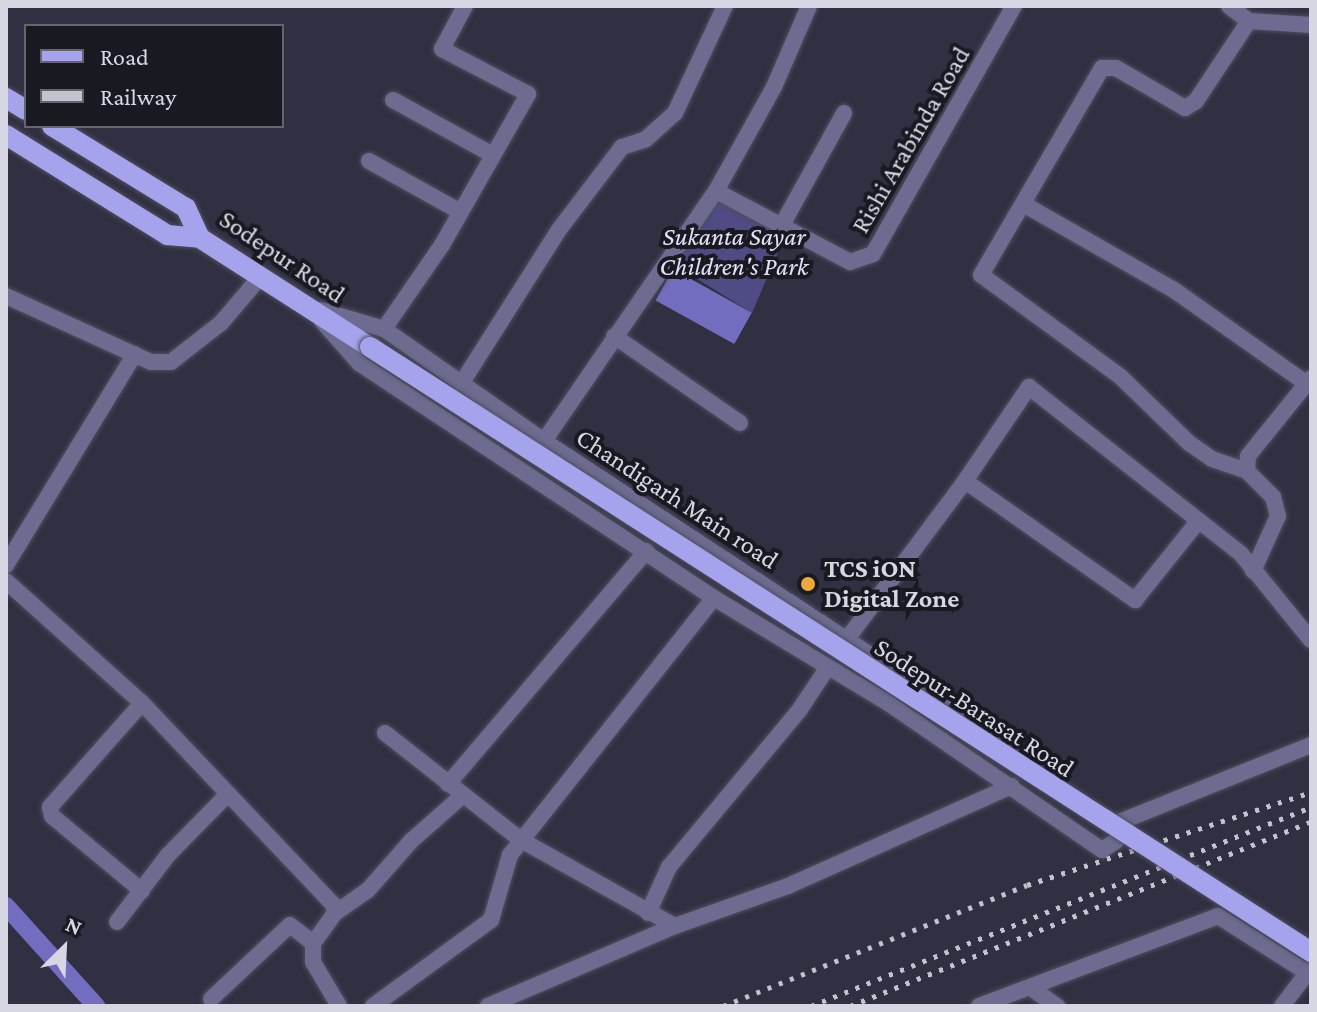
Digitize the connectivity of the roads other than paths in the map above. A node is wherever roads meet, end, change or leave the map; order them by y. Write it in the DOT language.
graph roads {
  1 [pos="465,6"];
  2 [pos="725,6"];
  3 [pos="809,6"];
  4 [pos="1014,6"];
  5 [pos="1229,6"];
  6 [pos="1249,21"];
  7 [pos="1311,25"];
  8 [pos="6,98"];
  9 [pos="393,100"];
  10 [pos="24,109"];
  11 [pos="844,113"];
  12 [pos="55,128"];
  13 [pos="6,135"];
  14 [pos="493,155"];
  15 [pos="369,161"];
  16 [pos="716,191"];
  17 [pos="1025,205"];
  18 [pos="461,212"];
  19 [pos="782,225"];
  20 [pos="200,238"];
  21 [pos="261,276"];
  22 [pos="6,296"];
  23 [pos="310,307"];
  24 [pos="384,329"];
  25 [pos="614,336"];
  26 [pos="370,347"];
  27 [pos="135,354"];
  28 [pos="1309,381"];
  29 [pos="461,384"];
  30 [pos="740,423"];
  31 [pos="544,441"];
  32 [pos="1247,471"];
  33 [pos="965,481"];
  34 [pos="1199,520"];
  35 [pos="646,551"];
  36 [pos="6,565"];
  37 [pos="1253,571"];
  38 [pos="6,581"];
  39 [pos="714,598"];
  40 [pos="847,639"];
  41 [pos="1311,640"];
  42 [pos="828,667"];
  43 [pos="142,703"];
  44 [pos="385,733"];
  45 [pos="1311,745"];
  46 [pos="448,784"];
  47 [pos="1012,786"];
  48 [pos="227,795"];
  49 [pos="462,796"];
  50 [pos="1122,821"];
  51 [pos="521,840"];
  52 [pos="142,891"];
  53 [pos="335,913"];
  54 [pos="648,913"];
  55 [pos="117,922"];
  56 [pos="675,926"];
  57 [pos="313,943"];
  58 [pos="1311,952"];
  59 [pos="1310,972"];
  60 [pos="1031,988"];
  61 [pos="211,999"];
  62 [pos="339,1006"];
  63 [pos="373,1006"];
  64 [pos="488,1006"];
  65 [pos="979,1006"];
  66 [pos="1057,1006"];
  67 [pos="1282,1006"];
  1 -- 14 [label="street"];
  2 -- 29 [label="street"];
  3 -- 16 [label="street"];
  4 -- 19 [label="street, Rishi Arabinda Road"];
  5 -- 6 [label="street"];
  6 -- 7 [label="street"];
  6 -- 17 [label="street"];
  8 -- 10 [label="main road"];
  9 -- 14 [label="street"];
  11 -- 19 [label="street"];
  12 -- 20 [label="main road, Sodepur Road"];
  13 -- 20 [label="main road"];
  14 -- 18 [label="street"];
  15 -- 18 [label="street"];
  16 -- 19 [label="street, Rishi Arabinda Road"];
  16 -- 25 [label="street"];
  17 -- 28 [label="street"];
  17 -- 32 [label="street"];
  18 -- 24 [label="street"];
  20 -- 21 [label="main road, Sodepur Road"];
  21 -- 23 [label="main road, Sodepur Road"];
  21 -- 27 [label="street"];
  22 -- 27 [label="street"];
  23 -- 24 [label="street, Chandigarh Main road"];
  23 -- 26 [label="main road, Sodepur Road"];
  23 -- 35 [label="street"];
  24 -- 29 [label="street, Chandigarh Main road"];
  25 -- 30 [label="street"];
  25 -- 31 [label="street"];
  26 -- 58 [label="main road, Sodepur-Barasat Road, bridge"];
  27 -- 36 [label="street"];
  28 -- 32 [label="street"];
  29 -- 31 [label="street, Chandigarh Main road"];
  31 -- 40 [label="street, Chandigarh Main road"];
  32 -- 37 [label="street"];
  33 -- 34 [label="street"];
  33 -- 34 [label="street"];
  33 -- 40 [label="street"];
  34 -- 37 [label="street"];
  35 -- 39 [label="street"];
  35 -- 46 [label="street"];
  37 -- 41 [label="street"];
  38 -- 43 [label="street"];
  39 -- 42 [label="street"];
  39 -- 51 [label="street"];
  40 -- 50 [label="street, Chandigarh Main road"];
  42 -- 47 [label="street"];
  42 -- 54 [label="street"];
  43 -- 48 [label="street"];
  43 -- 52 [label="street"];
  44 -- 46 [label="street"];
  45 -- 50 [label="street"];
  46 -- 49 [label="street"];
  47 -- 50 [label="street"];
  47 -- 56 [label="street"];
  48 -- 52 [label="street"];
  48 -- 53 [label="street"];
  49 -- 51 [label="street"];
  49 -- 53 [label="street"];
  51 -- 54 [label="street"];
  51 -- 63 [label="street"];
  52 -- 55 [label="street"];
  53 -- 57 [label="street"];
  54 -- 56 [label="street"];
  56 -- 64 [label="street"];
  57 -- 61 [label="street"];
  57 -- 62 [label="street"];
  59 -- 60 [label="street"];
  59 -- 67 [label="street"];
  60 -- 65 [label="street"];
  60 -- 66 [label="street"];
}
